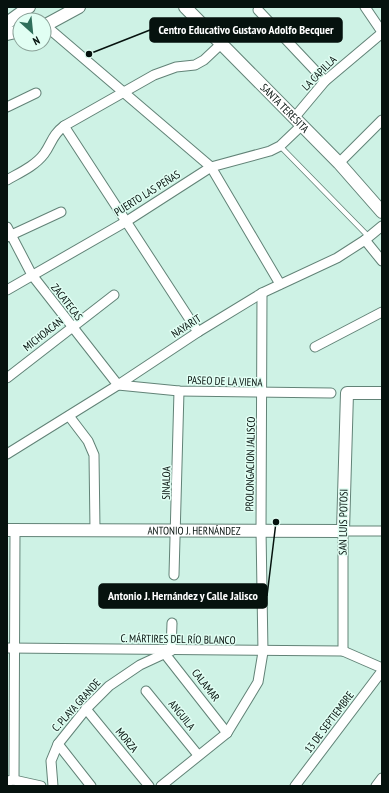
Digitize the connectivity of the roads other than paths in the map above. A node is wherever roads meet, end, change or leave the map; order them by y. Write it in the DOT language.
graph roads {
  1 [pos="29,7"];
  2 [pos="78,7"];
  3 [pos="365,7"];
  4 [pos="190,9"];
  5 [pos="258,10"];
  6 [pos="52,22"];
  7 [pos="7,23"];
  8 [pos="52,32"];
  9 [pos="382,33"];
  10 [pos="221,44"];
  11 [pos="325,81"];
  12 [pos="124,92"];
  13 [pos="36,93"];
  14 [pos="7,107"];
  15 [pos="382,120"];
  16 [pos="298,122"];
  17 [pos="64,126"];
  18 [pos="280,146"];
  19 [pos="339,163"];
  20 [pos="211,167"];
  21 [pos="7,180"];
  22 [pos="61,212"];
  23 [pos="382,212"];
  24 [pos="127,221"];
  25 [pos="382,226"];
  26 [pos="8,233"];
  27 [pos="367,239"];
  28 [pos="382,261"];
  29 [pos="32,276"];
  30 [pos="280,284"];
  31 [pos="7,290"];
  32 [pos="262,293"];
  33 [pos="114,295"];
  34 [pos="382,312"];
  35 [pos="72,327"];
  36 [pos="198,332"];
  37 [pos="315,347"];
  38 [pos="7,378"];
  39 [pos="118,385"];
  40 [pos="180,391"];
  41 [pos="382,393"];
  42 [pos="262,394"];
  43 [pos="331,394"];
  44 [pos="69,416"];
  45 [pos="7,454"];
  46 [pos="95,529"];
  47 [pos="11,530"];
  48 [pos="261,530"];
  49 [pos="177,531"];
  50 [pos="343,531"];
  51 [pos="382,531"];
  52 [pos="174,575"];
  53 [pos="172,623"];
  54 [pos="10,648"];
  55 [pos="343,651"];
  56 [pos="168,652"];
  57 [pos="263,652"];
  58 [pos="382,670"];
  59 [pos="146,691"];
  60 [pos="86,709"];
  61 [pos="227,733"];
  62 [pos="58,744"];
  63 [pos="198,755"];
  64 [pos="382,778"];
  65 [pos="10,781"];
  66 [pos="41,786"];
  67 [pos="52,786"];
  68 [pos="91,786"];
  69 [pos="149,786"];
  70 [pos="161,786"];
  71 [pos="295,786"];
  72 [pos="376,786"];
  1 -- 7 [label="street"];
  2 -- 6 [label="street"];
  3 -- 9 [label="street"];
  4 -- 10 [label="street, SANTA TERESITA"];
  5 -- 11 [label="street"];
  8 -- 12 [label="street"];
  9 -- 11 [label="street, LA CAPILLA"];
  10 -- 12 [label="street"];
  10 -- 16 [label="street, SANTA TERESITA"];
  11 -- 16 [label="street, LA CAPILLA"];
  12 -- 17 [label="street"];
  12 -- 20 [label="street"];
  13 -- 14 [label="street"];
  15 -- 19 [label="street"];
  16 -- 18 [label="street, PUERTO LAS PEÑAS"];
  16 -- 19 [label="street, SANTA TERESITA"];
  17 -- 21 [label="street"];
  17 -- 24 [label="street"];
  18 -- 20 [label="street, PUERTO LAS PEÑAS"];
  18 -- 27 [label="lane"];
  19 -- 23 [label="street, SANTA TERESITA"];
  20 -- 24 [label="street, PUERTO LAS PEÑAS"];
  20 -- 30 [label="street"];
  22 -- 26 [label="street"];
  24 -- 29 [label="street, PUERTO LAS PEÑAS"];
  24 -- 36 [label="street"];
  25 -- 27 [label="street, NAYARIT"];
  26 -- 29 [label="street, ZACATECAS"];
  27 -- 28 [label="street"];
  27 -- 30 [label="street, NAYARIT"];
  29 -- 31 [label="street, PUERTO LAS PEÑAS"];
  29 -- 35 [label="street, ZACATECAS"];
  30 -- 32 [label="street, NAYARIT"];
  32 -- 36 [label="street, NAYARIT"];
  32 -- 42 [label="street, PROLONGACION JALISCO"];
  33 -- 35 [label="street, MICHOACAN"];
  34 -- 37 [label="street"];
  35 -- 38 [label="street, MICHOACAN"];
  35 -- 39 [label="street, ZACATECAS"];
  36 -- 39 [label="street, NAYARIT"];
  39 -- 40 [label="street, PASEO DE LA VIENA"];
  39 -- 44 [label="street, NAYARIT"];
  40 -- 42 [label="street, PASEO DE LA VIENA"];
  40 -- 49 [label="street, SINALOA"];
  41 -- 50 [label="street, SAN LUIS POTOSI"];
  42 -- 43 [label="street, PASEO DE LA VIENA"];
  42 -- 48 [label="street, PROLONGACION JALISCO"];
  44 -- 45 [label="street, NAYARIT"];
  44 -- 46 [label="street"];
  46 -- 47 [label="street, ANTONIO J. HERNÁNDEZ"];
  46 -- 49 [label="street, ANTONIO J. HERNÁNDEZ"];
  47 -- 54 [label="street"];
  48 -- 49 [label="street, ANTONIO J. HERNÁNDEZ"];
  48 -- 50 [label="street, ANTONIO J. HERNÁNDEZ"];
  48 -- 57 [label="street, PROLONGACION JALISCO"];
  49 -- 52 [label="street, SINALOA"];
  50 -- 51 [label="street, ANTONIO J. HERNÁNDEZ"];
  50 -- 55 [label="street, SAN LUIS POTOSI"];
  53 -- 56 [label="street"];
  54 -- 56 [label="street, C. MÁRTIRES DEL RÍO BLANCO"];
  54 -- 65 [label="street"];
  55 -- 57 [label="street, C. MÁRTIRES DEL RÍO BLANCO"];
  55 -- 58 [label="street"];
  56 -- 57 [label="street, C. MÁRTIRES DEL RÍO BLANCO"];
  56 -- 60 [label="street, C. PLAYA GRANDE"];
  56 -- 61 [label="street, CALAMAR"];
  57 -- 61 [label="street, PROLONGACION JALISCO"];
  58 -- 71 [label="street, 13 DE SEPTIEMBRE"];
  59 -- 63 [label="street, ANGUILA"];
  60 -- 62 [label="street, C. PLAYA GRANDE"];
  60 -- 69 [label="street, MORZA"];
  61 -- 63 [label="street, PROLONGACION JALISCO"];
  62 -- 67 [label="street, C. PLAYA GRANDE"];
  62 -- 68 [label="street"];
  63 -- 70 [label="street, PROLONGACION JALISCO"];
  64 -- 72 [label="street"];
  65 -- 66 [label="street"];
}
